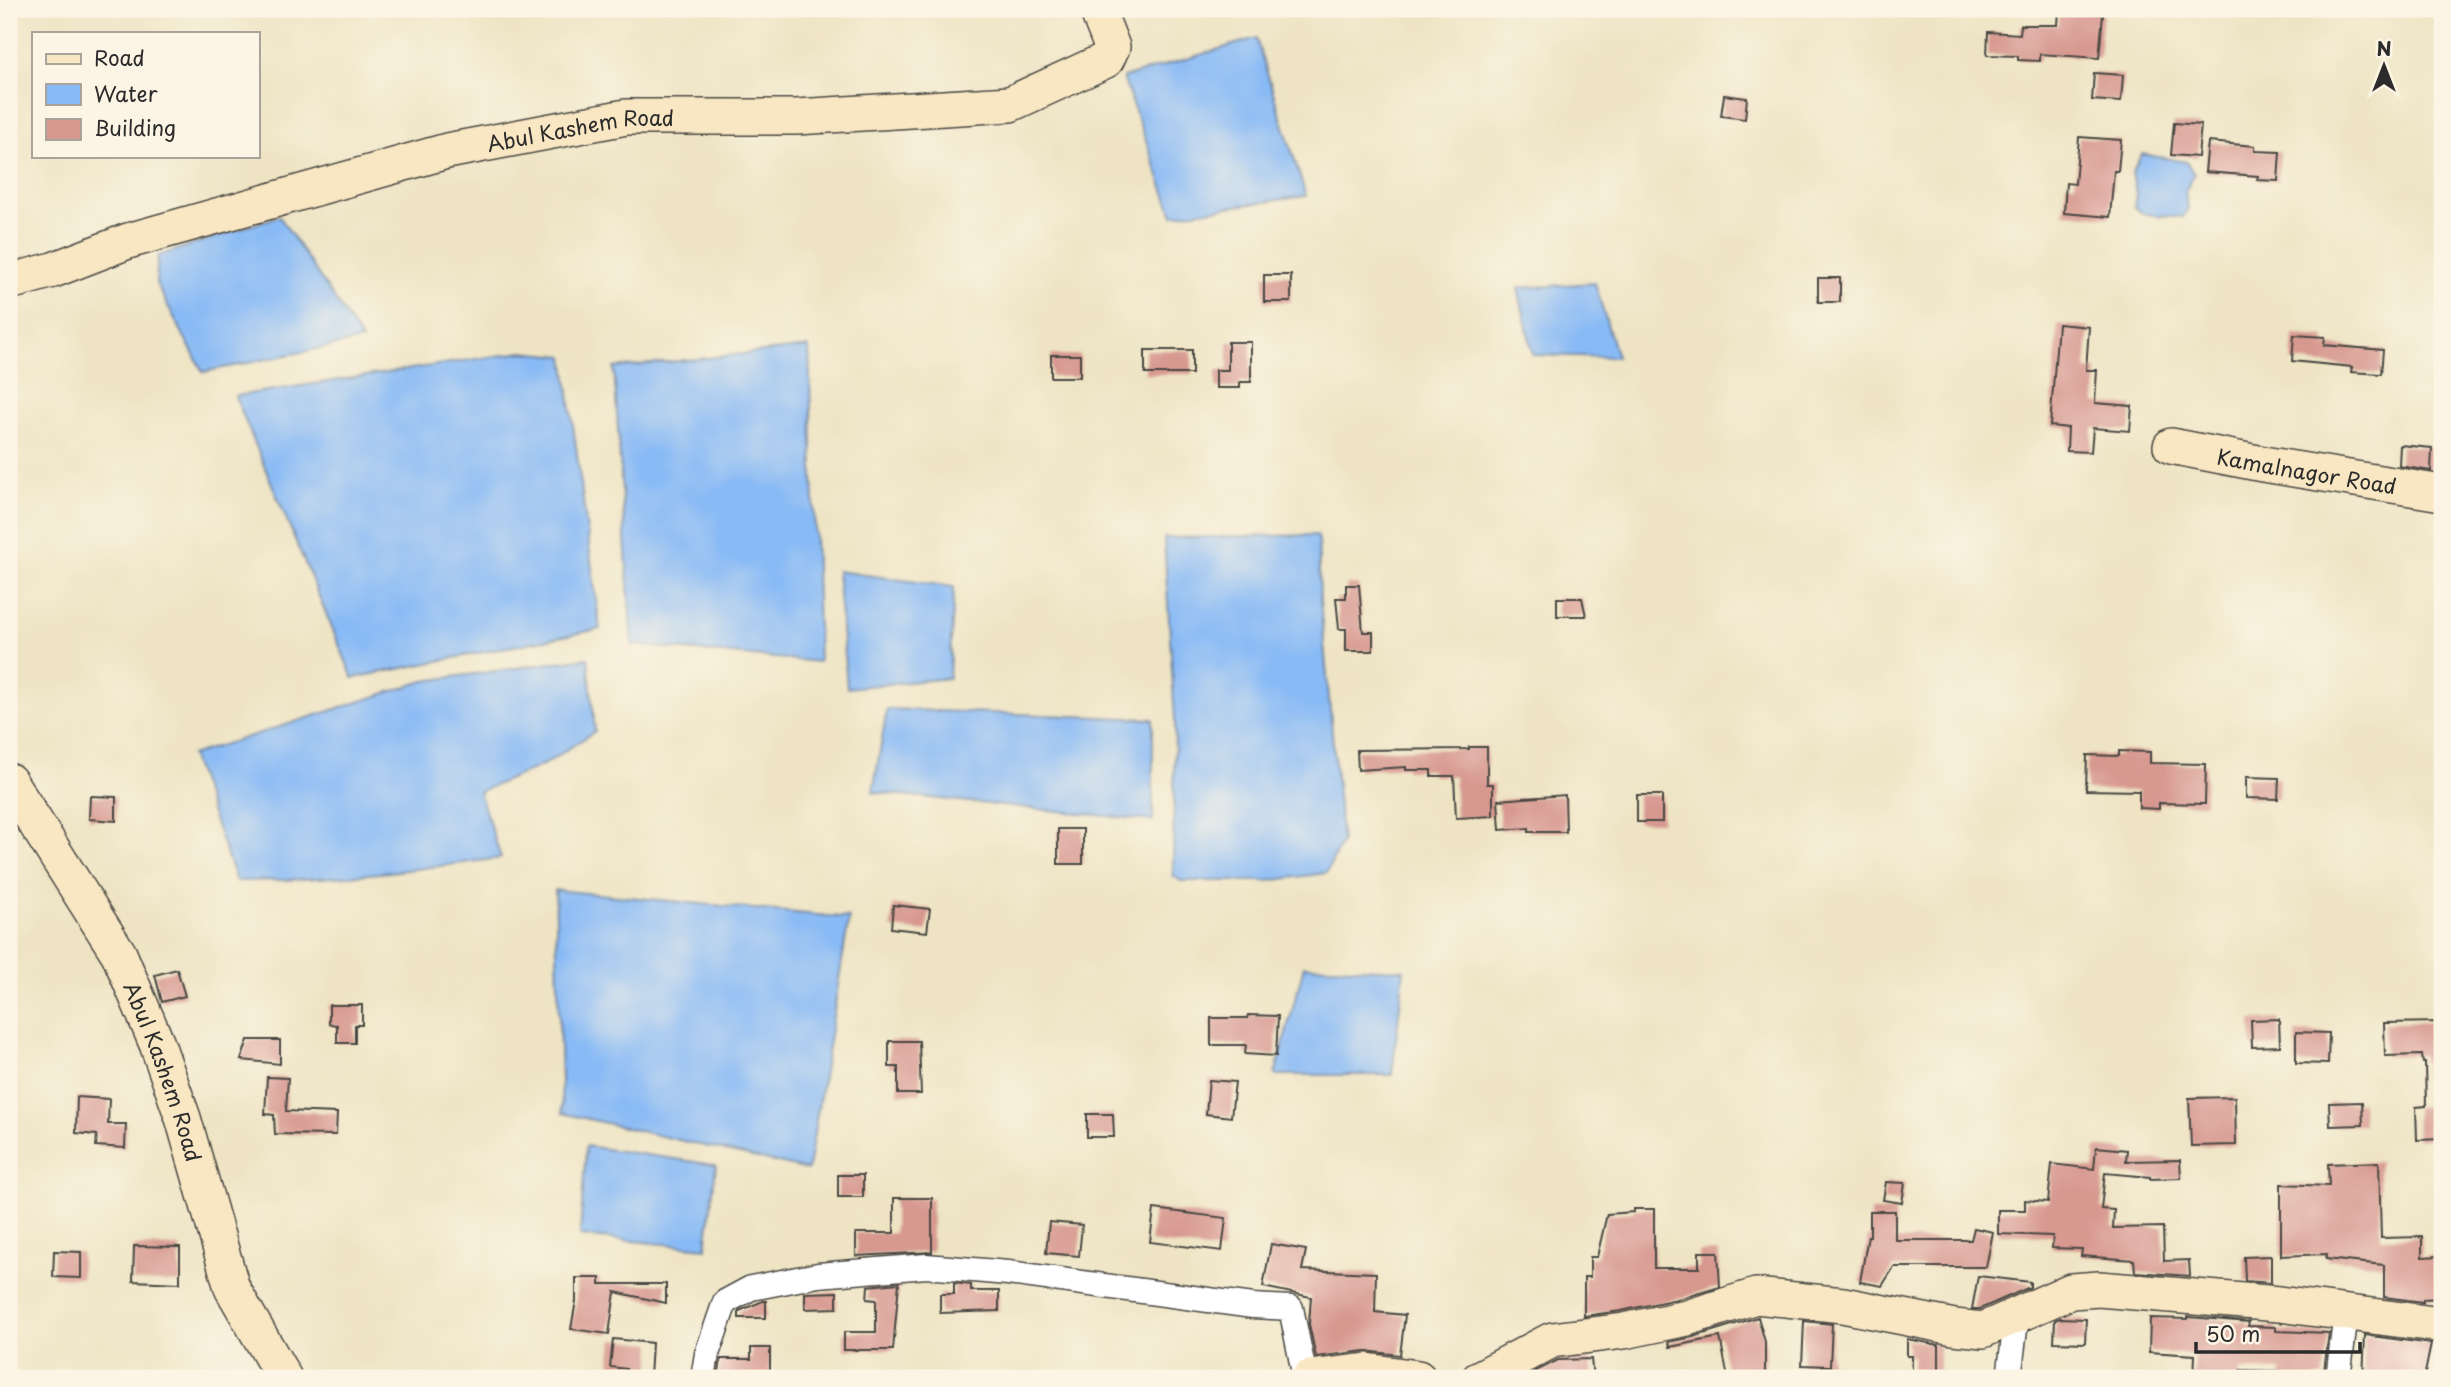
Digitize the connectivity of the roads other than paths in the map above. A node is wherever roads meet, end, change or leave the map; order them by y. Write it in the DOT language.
graph roads {
  1 [pos="1097,9"];
  2 [pos="9,282"];
  3 [pos="2171,446"];
  4 [pos="2442,493"];
  5 [pos="9,781"];
  6 [pos="2017,1313"];
  7 [pos="2346,1313"];
  8 [pos="2442,1325"];
  9 [pos="284,1378"];
  10 [pos="703,1378"];
  11 [pos="1307,1378"];
  12 [pos="1418,1378"];
  13 [pos="1480,1378"];
  14 [pos="2009,1378"];
  15 [pos="2338,1378"];
  1 -- 2 [label="street, Abul Kashem Road"];
  3 -- 4 [label="street, Kamalnagor Road"];
  5 -- 9 [label="street, Abul Kashem Road"];
  6 -- 7 [label="street"];
  6 -- 13 [label="street"];
  6 -- 14 [label="street"];
  7 -- 8 [label="street"];
  7 -- 15 [label="street"];
  10 -- 11 [label="street"];
  11 -- 12 [label="street"];
}
